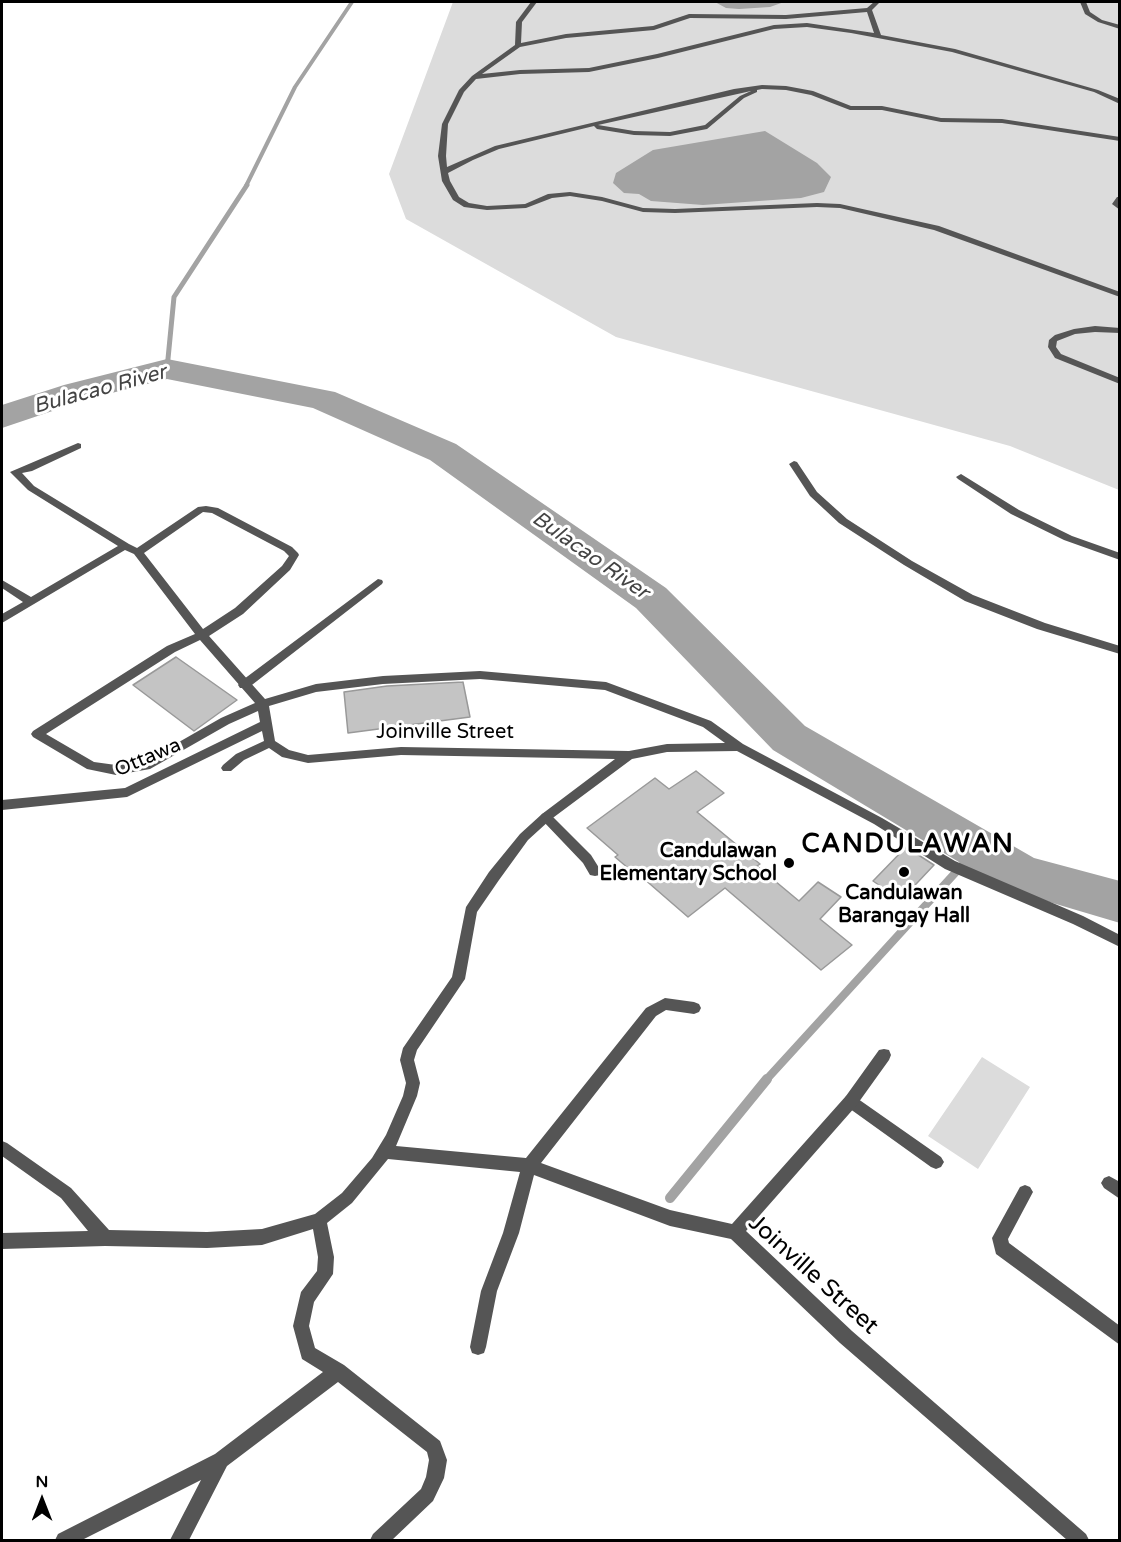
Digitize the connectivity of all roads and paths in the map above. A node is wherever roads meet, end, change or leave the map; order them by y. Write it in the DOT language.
graph roads {
  1 [pos="534,2"];
  2 [pos="878,2"];
  3 [pos="1083,2"];
  4 [pos="869,10"];
  5 [pos="1119,27"];
  6 [pos="878,36"];
  7 [pos="518,46"];
  8 [pos="474,77"];
  9 [pos="762,87"];
  10 [pos="1119,102"];
  11 [pos="590,126"];
  12 [pos="1119,139"];
  13 [pos="446,171"];
  14 [pos="1119,199"];
  15 [pos="1119,208"];
  16 [pos="1119,295"];
  17 [pos="1119,331"];
  18 [pos="1119,381"];
  19 [pos="78,446"];
  20 [pos="794,464"];
  21 [pos="2,472"];
  22 [pos="15,472"];
  23 [pos="961,477"];
  24 [pos="124,546"];
  25 [pos="138,552"];
  26 [pos="1119,557"];
  27 [pos="378,582"];
  28 [pos="2,583"];
  29 [pos="31,602"];
  30 [pos="2,620"];
  31 [pos="202,635"];
  32 [pos="1119,650"];
  33 [pos="244,685"];
  34 [pos="263,704"];
  35 [pos="266,724"];
  36 [pos="270,743"];
  37 [pos="740,747"];
  38 [pos="629,755"];
  39 [pos="227,768"];
  40 [pos="2,805"];
  41 [pos="546,817"];
  42 [pos="595,871"];
  43 [pos="1119,942"];
  44 [pos="694,1008"];
  45 [pos="884,1055"];
  46 [pos="851,1101"];
  47 [pos="2,1148"];
  48 [pos="384,1152"];
  49 [pos="936,1162"];
  50 [pos="529,1166"];
  51 [pos="1025,1192"];
  52 [pos="319,1220"];
  53 [pos="735,1232"];
  54 [pos="105,1238"];
  55 [pos="2,1241"];
  56 [pos="1119,1337"];
  57 [pos="478,1347"];
  58 [pos="338,1371"];
  59 [pos="221,1460"];
  60 [pos="64,1540"];
  61 [pos="180,1540"];
  62 [pos="379,1540"];
  63 [pos="1080,1540"];
  1 -- 7 [label="street"];
  2 -- 4 [label="street"];
  3 -- 5 [label="street"];
  4 -- 6 [label="street"];
  4 -- 7 [label="street"];
  6 -- 8 [label="street"];
  6 -- 10 [label="street"];
  7 -- 8 [label="street"];
  8 -- 13 [label="street"];
  9 -- 11 [label="street"];
  9 -- 11 [label="street"];
  9 -- 12 [label="street"];
  11 -- 13 [label="street"];
  13 -- 16 [label="street"];
  14 -- 15 [label="street"];
  17 -- 18 [label="street"];
  19 -- 22 [label="street"];
  20 -- 32 [label="street"];
  21 -- 22 [label="street"];
  22 -- 24 [label="street"];
  23 -- 26 [label="street"];
  24 -- 25 [label="street"];
  24 -- 29 [label="street"];
  25 -- 31 [label="street"];
  25 -- 31 [label="street"];
  27 -- 33 [label="street"];
  28 -- 29 [label="street"];
  29 -- 30 [label="street"];
  31 -- 33 [label="street"];
  31 -- 34 [label="street"];
  33 -- 34 [label="street"];
  34 -- 35 [label="street"];
  34 -- 37 [label="street"];
  35 -- 36 [label="street"];
  35 -- 40 [label="street, Ottawa"];
  36 -- 38 [label="street, Joinville Street"];
  36 -- 39 [label="street"];
  37 -- 38 [label="street, Joinville Street"];
  37 -- 43 [label="street"];
  38 -- 41 [label="street, Joinville Street"];
  41 -- 42 [label="street"];
  41 -- 48 [label="street, Joinville Street"];
  44 -- 50 [label="street"];
  45 -- 46 [label="street"];
  46 -- 49 [label="street"];
  46 -- 53 [label="street"];
  47 -- 54 [label="street"];
  48 -- 50 [label="street, Joinville Street"];
  48 -- 52 [label="street, Joinville Street"];
  50 -- 53 [label="street, Joinville Street"];
  50 -- 57 [label="street"];
  51 -- 56 [label="street"];
  52 -- 54 [label="street, Joinville Street"];
  52 -- 58 [label="street"];
  53 -- 63 [label="street, Joinville Street"];
  54 -- 55 [label="street, Joinville Street"];
  58 -- 59 [label="street"];
  58 -- 62 [label="street"];
  59 -- 60 [label="street"];
  59 -- 61 [label="street"];
}
